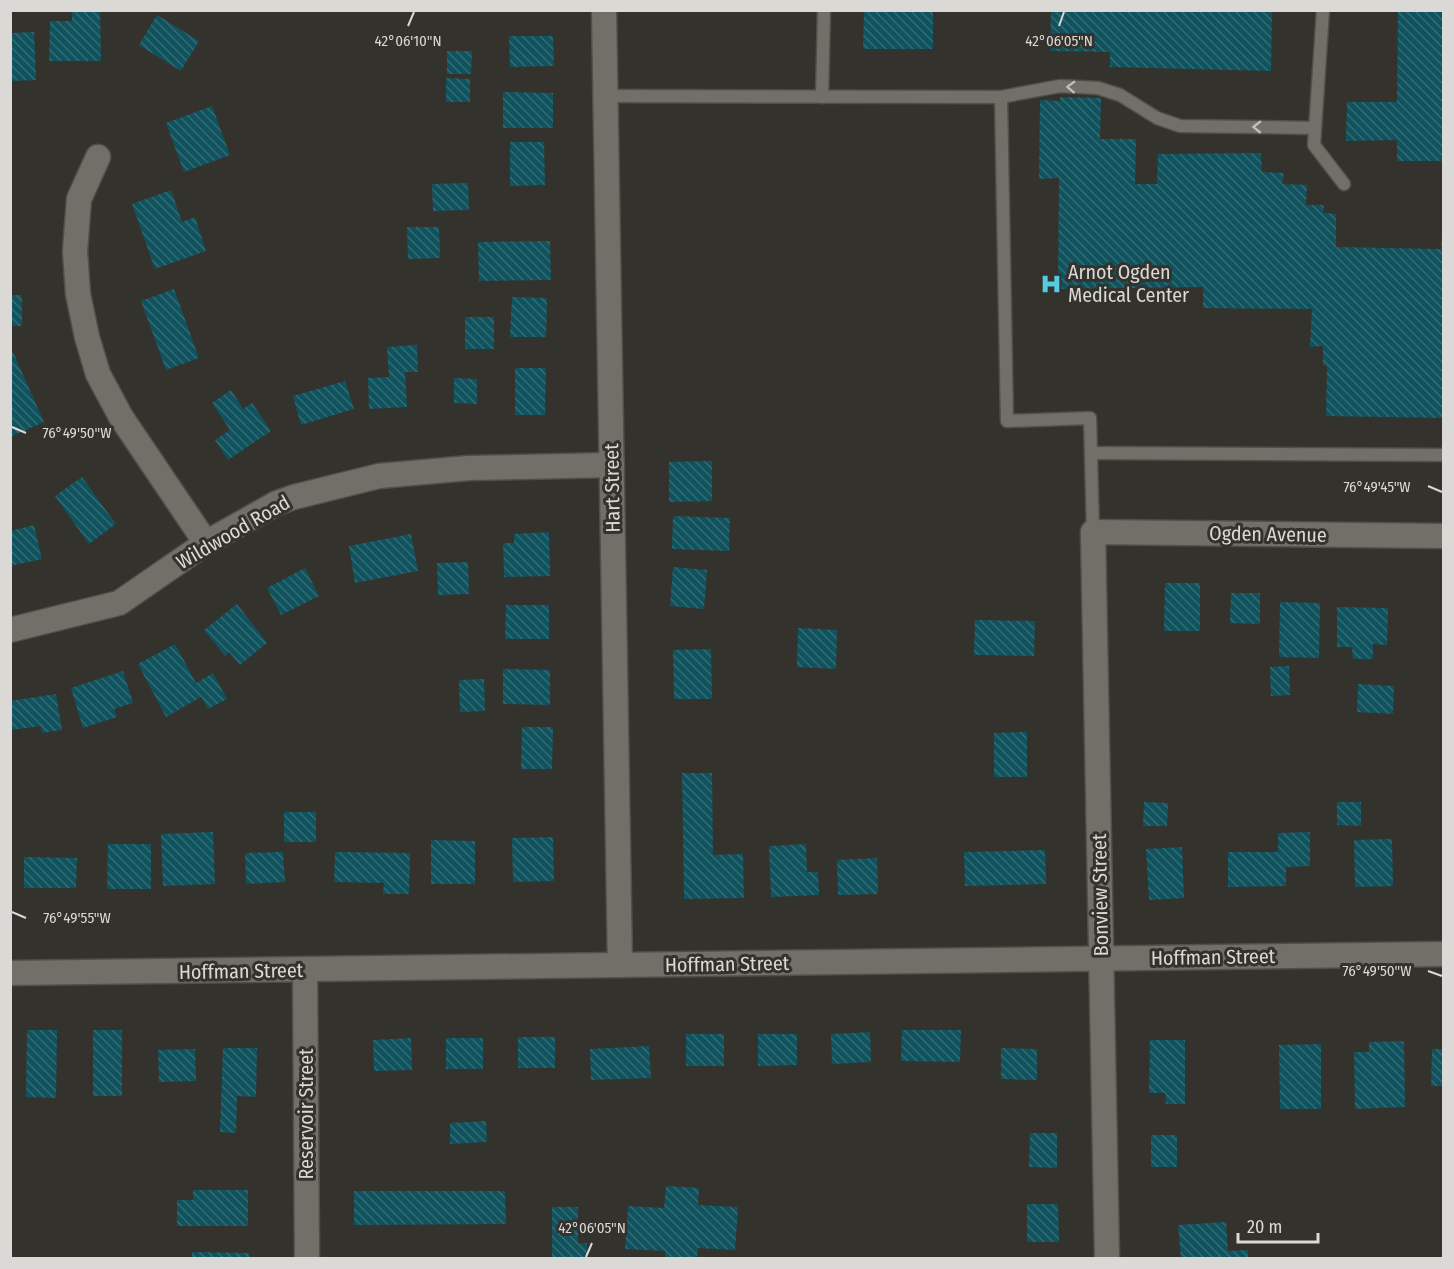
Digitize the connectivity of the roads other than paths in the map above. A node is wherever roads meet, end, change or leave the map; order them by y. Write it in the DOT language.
graph roads {
  1 [pos="604,10"];
  2 [pos="824,10"];
  3 [pos="1323,10"];
  4 [pos="605,96"];
  5 [pos="822,97"];
  6 [pos="1001,98"];
  7 [pos="1316,128"];
  8 [pos="98,157"];
  9 [pos="1344,184"];
  10 [pos="1091,453"];
  11 [pos="1443,455"];
  12 [pos="612,465"];
  13 [pos="1093,532"];
  14 [pos="1443,536"];
  15 [pos="206,543"];
  16 [pos="10,630"];
  17 [pos="1443,954"];
  18 [pos="1102,959"];
  19 [pos="620,965"];
  20 [pos="305,970"];
  21 [pos="10,973"];
  22 [pos="307,1258"];
  23 [pos="1107,1258"];
  1 -- 4 [label="street, Hart Street"];
  2 -- 5 [label="lane"];
  3 -- 7 [label="lane"];
  4 -- 5 [label="lane"];
  4 -- 12 [label="street, Hart Street"];
  5 -- 6 [label="lane"];
  7 -- 6 [label="lane, one-way"];
  6 -- 10 [label="lane"];
  7 -- 9 [label="lane"];
  8 -- 15 [label="street"];
  10 -- 11 [label="lane"];
  10 -- 13 [label="lane"];
  12 -- 15 [label="street, Wildwood Road"];
  12 -- 19 [label="street, Hart Street"];
  13 -- 14 [label="street, Ogden Avenue"];
  13 -- 18 [label="street, Bonview Street"];
  15 -- 16 [label="street, Wildwood Road"];
  17 -- 18 [label="street, Hoffman Street"];
  18 -- 19 [label="street, Hoffman Street"];
  18 -- 23 [label="street, Bonview Street"];
  19 -- 20 [label="street, Hoffman Street"];
  20 -- 21 [label="street, Hoffman Street"];
  20 -- 22 [label="street, Reservoir Street"];
}
